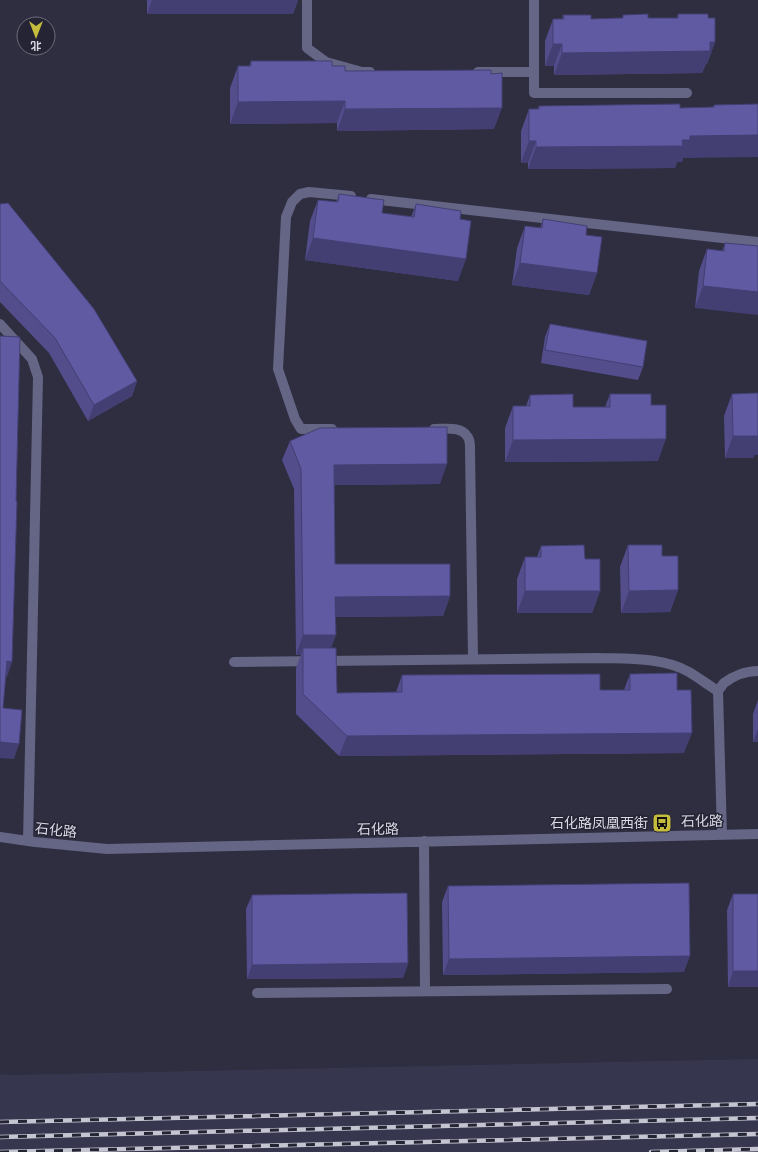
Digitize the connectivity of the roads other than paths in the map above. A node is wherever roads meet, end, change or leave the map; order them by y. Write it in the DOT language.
graph roads {
  1 [pos="307,0"];
  2 [pos="534,0"];
  3 [pos="378,72"];
  4 [pos="471,72"];
  5 [pos="534,72"];
  6 [pos="687,93"];
  7 [pos="758,242"];
  8 [pos="0,324"];
  9 [pos="340,429"];
  10 [pos="427,429"];
  11 [pos="473,659"];
  12 [pos="234,662"];
  13 [pos="758,671"];
  14 [pos="718,691"];
  15 [pos="758,834"];
  16 [pos="722,835"];
  17 [pos="0,837"];
  18 [pos="28,841"];
  19 [pos="424,842"];
  20 [pos="667,989"];
  21 [pos="425,991"];
  22 [pos="257,993"];
  1 -- 3 [label="street"];
  2 -- 5 [label="street"];
  4 -- 5 [label="street"];
  5 -- 6 [label="street"];
  7 -- 9 [label="street"];
  8 -- 18 [label="street"];
  10 -- 11 [label="street"];
  11 -- 12 [label="street"];
  11 -- 14 [label="street"];
  13 -- 14 [label="street"];
  14 -- 16 [label="street"];
  15 -- 16 [label="street, 石化路"];
  16 -- 19 [label="street, 石化路"];
  17 -- 18 [label="street, 石化路"];
  18 -- 19 [label="street, 石化路"];
  19 -- 21 [label="street"];
  20 -- 21 [label="street"];
  21 -- 22 [label="street"];
}
